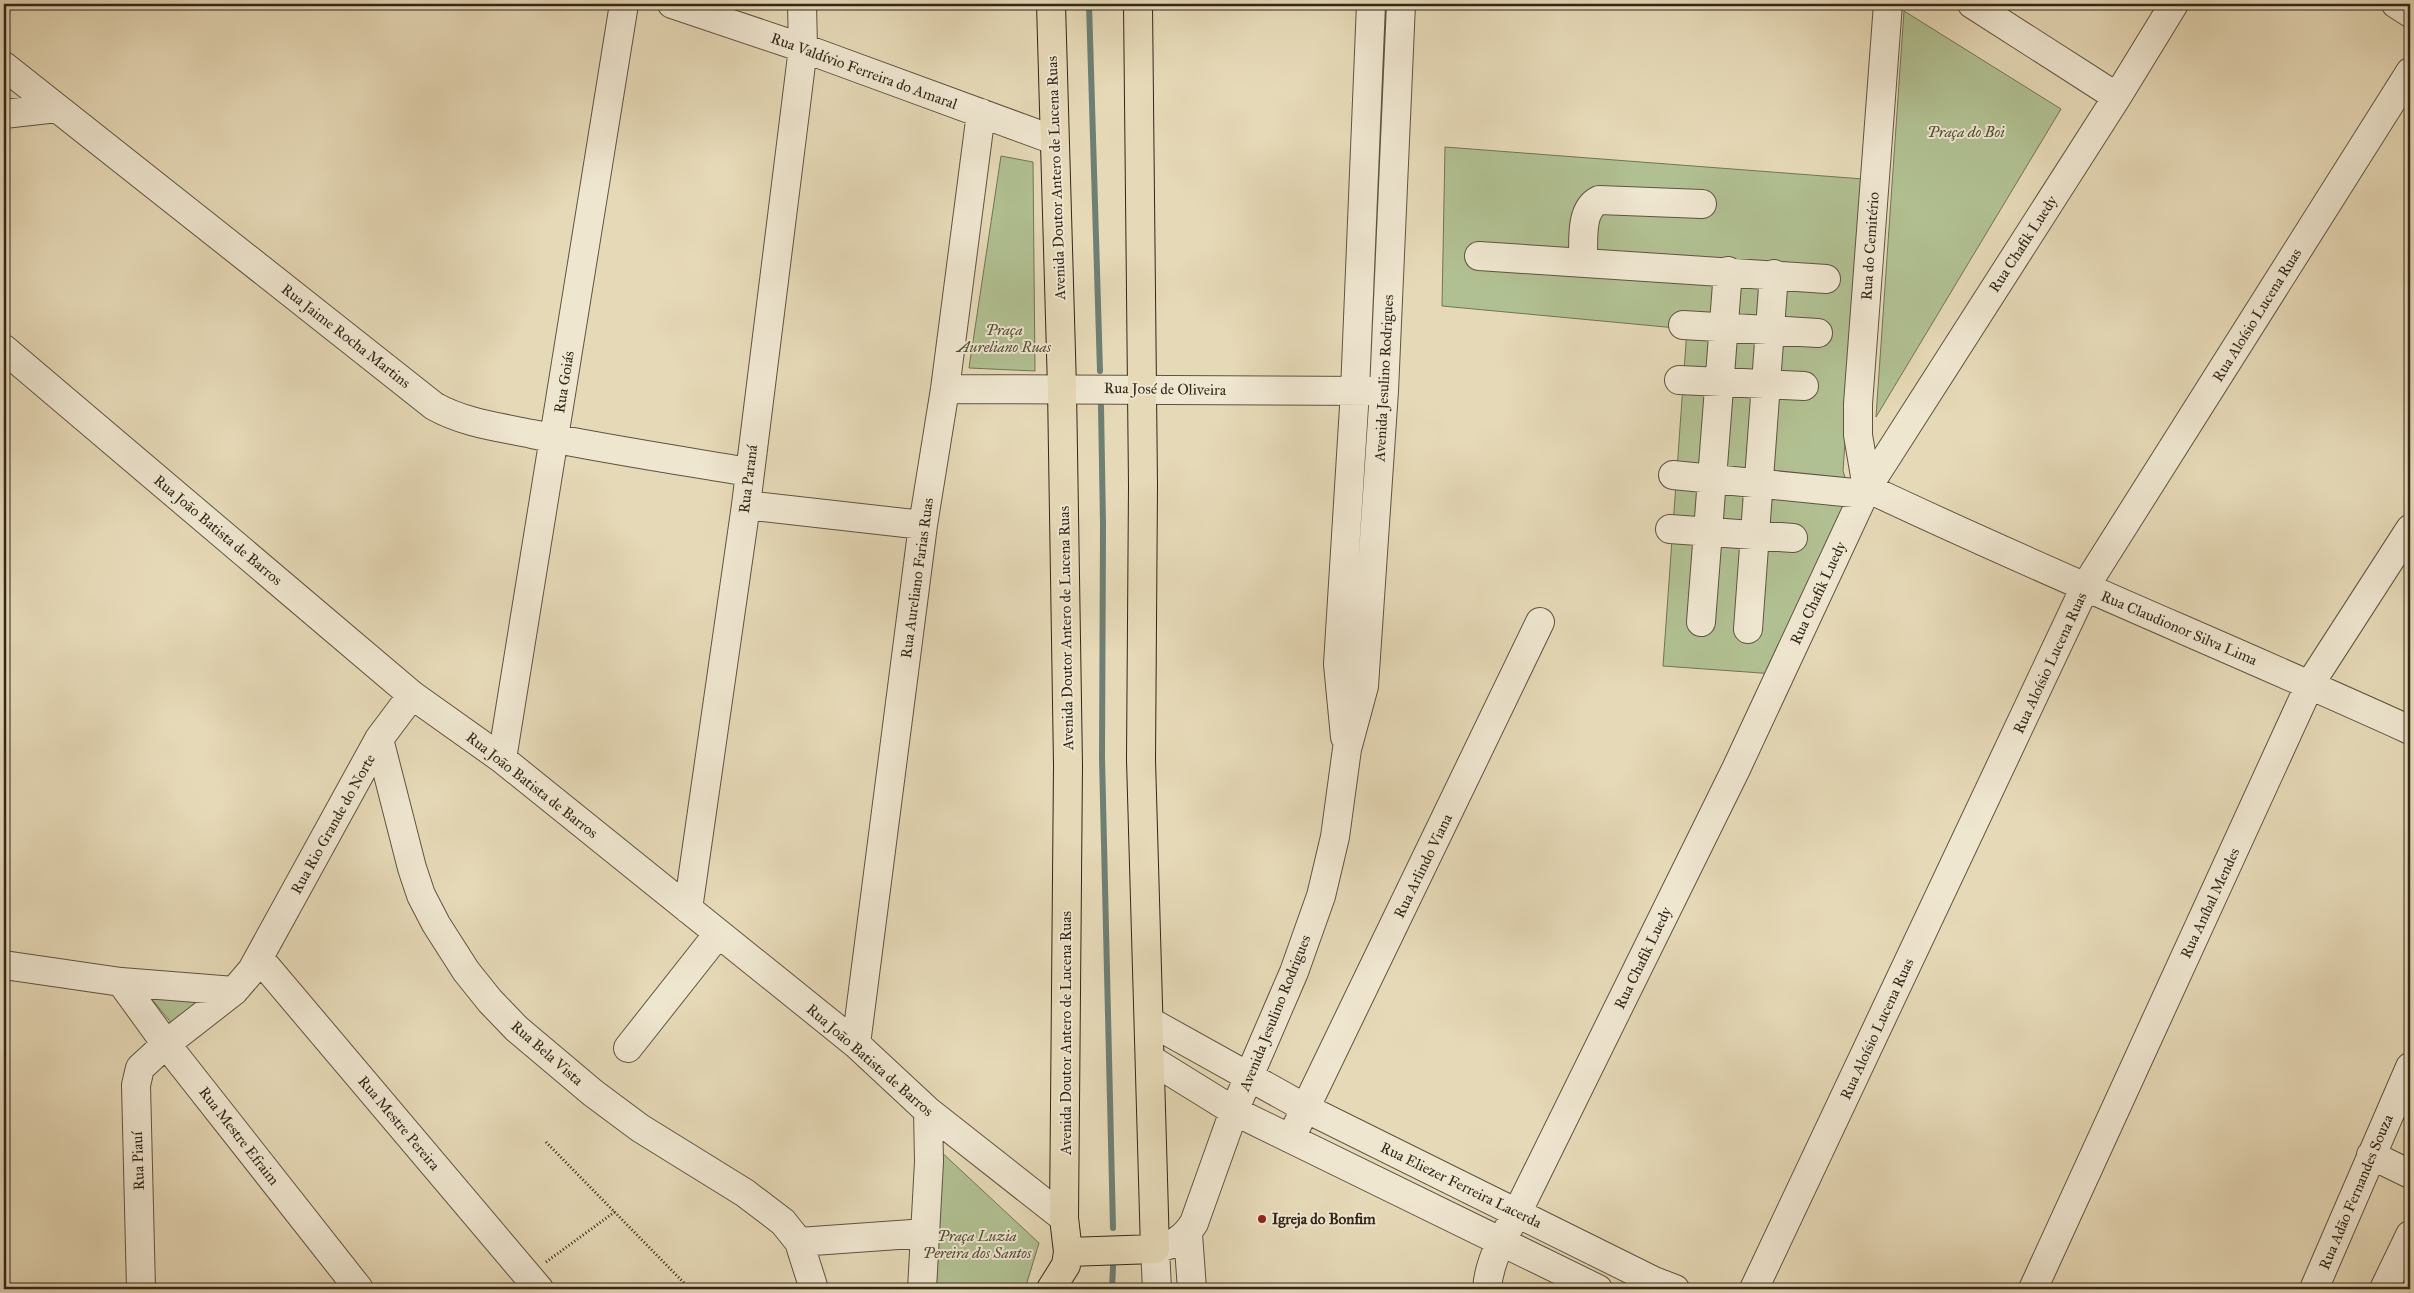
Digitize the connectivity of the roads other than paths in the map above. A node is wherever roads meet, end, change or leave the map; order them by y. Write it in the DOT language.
graph roads {
  1 [pos="624,4"];
  2 [pos="672,4"];
  3 [pos="802,4"];
  4 [pos="1051,4"];
  5 [pos="1138,4"];
  6 [pos="1372,4"];
  7 [pos="1402,4"];
  8 [pos="1888,4"];
  9 [pos="1972,4"];
  10 [pos="2174,4"];
  11 [pos="2396,4"];
  12 [pos="2410,13"];
  13 [pos="803,48"];
  14 [pos="4,66"];
  15 [pos="2410,72"];
  16 [pos="2117,97"];
  17 [pos="57,108"];
  18 [pos="981,113"];
  19 [pos="4,114"];
  20 [pos="1054,140"];
  21 [pos="1702,204"];
  22 [pos="1479,256"];
  23 [pos="1583,262"];
  24 [pos="1728,271"];
  25 [pos="1774,274"];
  26 [pos="1826,279"];
  27 [pos="1683,325"];
  28 [pos="1724,328"];
  29 [pos="1770,331"];
  30 [pos="1818,333"];
  31 [pos="4,349"];
  32 [pos="1679,380"];
  33 [pos="1719,382"];
  34 [pos="1766,385"];
  35 [pos="1804,386"];
  36 [pos="1062,388"];
  37 [pos="945,389"];
  38 [pos="1141,389"];
  39 [pos="1355,391"];
  40 [pos="1384,391"];
  41 [pos="555,439"];
  42 [pos="749,472"];
  43 [pos="1674,475"];
  44 [pos="1712,479"];
  45 [pos="1758,483"];
  46 [pos="1865,491"];
  47 [pos="746,505"];
  48 [pos="923,525"];
  49 [pos="1670,529"];
  50 [pos="2410,529"];
  51 [pos="1708,532"];
  52 [pos="1755,536"];
  53 [pos="1793,538"];
  54 [pos="2085,587"];
  55 [pos="1540,622"];
  56 [pos="1701,622"];
  57 [pos="1748,629"];
  58 [pos="2310,684"];
  59 [pos="412,695"];
  60 [pos="2410,730"];
  61 [pos="379,739"];
  62 [pos="1347,749"];
  63 [pos="502,759"];
  64 [pos="688,909"];
  65 [pos="718,934"];
  66 [pos="259,958"];
  67 [pos="4,965"];
  68 [pos="121,982"];
  69 [pos="234,991"];
  70 [pos="1149,1021"];
  71 [pos="166,1044"];
  72 [pos="856,1044"];
  73 [pos="628,1048"];
  74 [pos="1150,1060"];
  75 [pos="2410,1067"];
  76 [pos="1249,1077"];
  77 [pos="2404,1098"];
  78 [pos="1307,1109"];
  79 [pos="1234,1110"];
  80 [pos="928,1111"];
  81 [pos="1291,1138"];
  82 [pos="2372,1155"];
  83 [pos="2410,1174"];
  84 [pos="1517,1213"];
  85 [pos="1064,1218"];
  86 [pos="926,1233"];
  87 [pos="1188,1234"];
  88 [pos="2410,1235"];
  89 [pos="1501,1240"];
  90 [pos="799,1242"];
  91 [pos="1155,1250"];
  92 [pos="1067,1269"];
  93 [pos="533,1282"];
  94 [pos="141,1289"];
  95 [pos="359,1289"];
  96 [pos="814,1289"];
  97 [pos="922,1289"];
  98 [pos="1052,1289"];
  99 [pos="1157,1289"];
  100 [pos="1192,1289"];
  101 [pos="1487,1289"];
  102 [pos="1598,1289"];
  103 [pos="1675,1289"];
  104 [pos="1754,1289"];
  105 [pos="2033,1289"];
  106 [pos="2314,1289"];
  107 [pos="2384,1289"];
  1 -- 41 [label="street, Rua Goiás"];
  2 -- 13 [label="street, Rua Valdívio Ferreira do Amaral"];
  3 -- 13 [label="street, Rua Paraná"];
  4 -- 20 [label="main road, Avenida Doutor Antero de Lucena Ruas"];
  5 -- 38 [label="main road"];
  6 -- 39 [label="street, Avenida Jesulino Rodrigues"];
  7 -- 40 [label="street, Avenida Jesulino Rodrigues"];
  8 -- 46 [label="street, Rua do Cemitério"];
  9 -- 16 [label="street"];
  10 -- 16 [label="street, Rua Chafik Luedy"];
  11 -- 12 [label="street"];
  13 -- 18 [label="street, Rua Valdívio Ferreira do Amaral"];
  13 -- 42 [label="street, Rua Paraná"];
  14 -- 17 [label="street, Rua Jaime Rocha Martins"];
  15 -- 54 [label="street, Rua Aloísio Lucena Ruas"];
  16 -- 46 [label="street, Rua Chafik Luedy"];
  17 -- 19 [label="street"];
  17 -- 41 [label="street, Rua Jaime Rocha Martins"];
  18 -- 20 [label="street, Rua Valdívio Ferreira do Amaral"];
  18 -- 37 [label="street, Rua Aureliano Farias Ruas"];
  20 -- 36 [label="main road, Avenida Doutor Antero de Lucena Ruas"];
  21 -- 23 [label="street"];
  22 -- 23 [label="street"];
  23 -- 24 [label="street"];
  24 -- 25 [label="street"];
  24 -- 28 [label="street"];
  25 -- 26 [label="street"];
  25 -- 29 [label="street"];
  27 -- 28 [label="street"];
  28 -- 29 [label="street"];
  28 -- 33 [label="street"];
  29 -- 30 [label="street"];
  29 -- 34 [label="street"];
  31 -- 59 [label="street, Rua João Batista de Barros"];
  32 -- 33 [label="street"];
  33 -- 34 [label="street"];
  33 -- 44 [label="street"];
  34 -- 35 [label="street"];
  34 -- 45 [label="street"];
  36 -- 37 [label="street, Rua José de Oliveira"];
  36 -- 38 [label="street, Rua José de Oliveira"];
  36 -- 85 [label="main road, Avenida Doutor Antero de Lucena Ruas"];
  37 -- 48 [label="street, Rua Aureliano Farias Ruas"];
  38 -- 39 [label="street, Rua José de Oliveira"];
  38 -- 70 [label="main road"];
  39 -- 40 [label="street, Rua José de Oliveira"];
  39 -- 62 [label="street, Avenida Jesulino Rodrigues"];
  40 -- 62 [label="street, Avenida Jesulino Rodrigues"];
  41 -- 42 [label="street, Rua Jaime Rocha Martins"];
  41 -- 63 [label="street, Rua Goiás"];
  42 -- 47 [label="street, Rua Paraná"];
  43 -- 44 [label="street, Rua Claudionor Silva Lima"];
  44 -- 45 [label="street, Rua Claudionor Silva Lima"];
  44 -- 51 [label="street"];
  45 -- 46 [label="street, Rua Claudionor Silva Lima"];
  45 -- 52 [label="street"];
  46 -- 54 [label="street, Rua Claudionor Silva Lima"];
  46 -- 84 [label="street, Rua Chafik Luedy"];
  47 -- 48 [label="street"];
  47 -- 64 [label="street, Rua Paraná"];
  48 -- 72 [label="street, Rua Aureliano Farias Ruas"];
  49 -- 51 [label="street"];
  50 -- 58 [label="street, Rua Aníbal Mendes"];
  51 -- 52 [label="street"];
  51 -- 56 [label="street"];
  52 -- 53 [label="street"];
  52 -- 57 [label="street"];
  54 -- 58 [label="street, Rua Claudionor Silva Lima"];
  54 -- 104 [label="street, Rua Aloísio Lucena Ruas"];
  55 -- 78 [label="street, Rua Arlindo Viana"];
  58 -- 60 [label="street, Rua Claudionor Silva Lima"];
  58 -- 105 [label="street, Rua Aníbal Mendes"];
  59 -- 61 [label="street, Rua Rio Grande do Norte"];
  59 -- 63 [label="street, Rua João Batista de Barros"];
  61 -- 66 [label="street, Rua Rio Grande do Norte"];
  61 -- 90 [label="street, Rua Bela Vista"];
  62 -- 76 [label="street, Avenida Jesulino Rodrigues"];
  63 -- 64 [label="street, Rua João Batista de Barros"];
  64 -- 65 [label="street, Rua João Batista de Barros"];
  65 -- 72 [label="street, Rua João Batista de Barros"];
  65 -- 73 [label="street"];
  66 -- 69 [label="street, Rua Rio Grande do Norte"];
  66 -- 93 [label="street, Rua Mestre Pereira"];
  67 -- 68 [label="street"];
  68 -- 69 [label="street"];
  68 -- 71 [label="street, Rua Mestre Efraim"];
  69 -- 71 [label="street, Rua Piauí"];
  70 -- 74 [label="main road"];
  70 -- 76 [label="street, Rua Eliezer Ferreira Lacerda"];
  71 -- 94 [label="street, Rua Piauí"];
  71 -- 95 [label="street, Rua Mestre Efraim"];
  72 -- 80 [label="street, Rua João Batista de Barros"];
  74 -- 79 [label="street"];
  74 -- 91 [label="main road"];
  75 -- 77 [label="street, Rua Adão Fernandes Souza"];
  76 -- 78 [label="street, Rua Eliezer Ferreira Lacerda"];
  76 -- 79 [label="street, Avenida Jesulino Rodrigues"];
  77 -- 82 [label="street, Rua Adão Fernandes Souza"];
  78 -- 81 [label="street, Rua Arlindo Viana"];
  78 -- 84 [label="street, Rua Eliezer Ferreira Lacerda"];
  79 -- 81 [label="street"];
  79 -- 87 [label="street, Avenida Jesulino Rodrigues"];
  80 -- 85 [label="street, Rua João Batista de Barros"];
  80 -- 86 [label="street"];
  81 -- 89 [label="street"];
  82 -- 83 [label="street"];
  82 -- 106 [label="street, Rua Adão Fernandes Souza"];
  84 -- 89 [label="street, Rua Chafik Luedy"];
  84 -- 103 [label="street, Rua Eliezer Ferreira Lacerda"];
  85 -- 92 [label="main road, Avenida Doutor Antero de Lucena Ruas"];
  86 -- 90 [label="street"];
  86 -- 97 [label="street"];
  87 -- 91 [label="street"];
  87 -- 100 [label="street"];
  88 -- 107 [label="street"];
  89 -- 101 [label="street, Rua Chafik Luedy"];
  89 -- 102 [label="street"];
  90 -- 96 [label="street, Rua Bela Vista"];
  91 -- 92 [label="main road"];
  91 -- 99 [label="street"];
  92 -- 98 [label="main road"];
}
